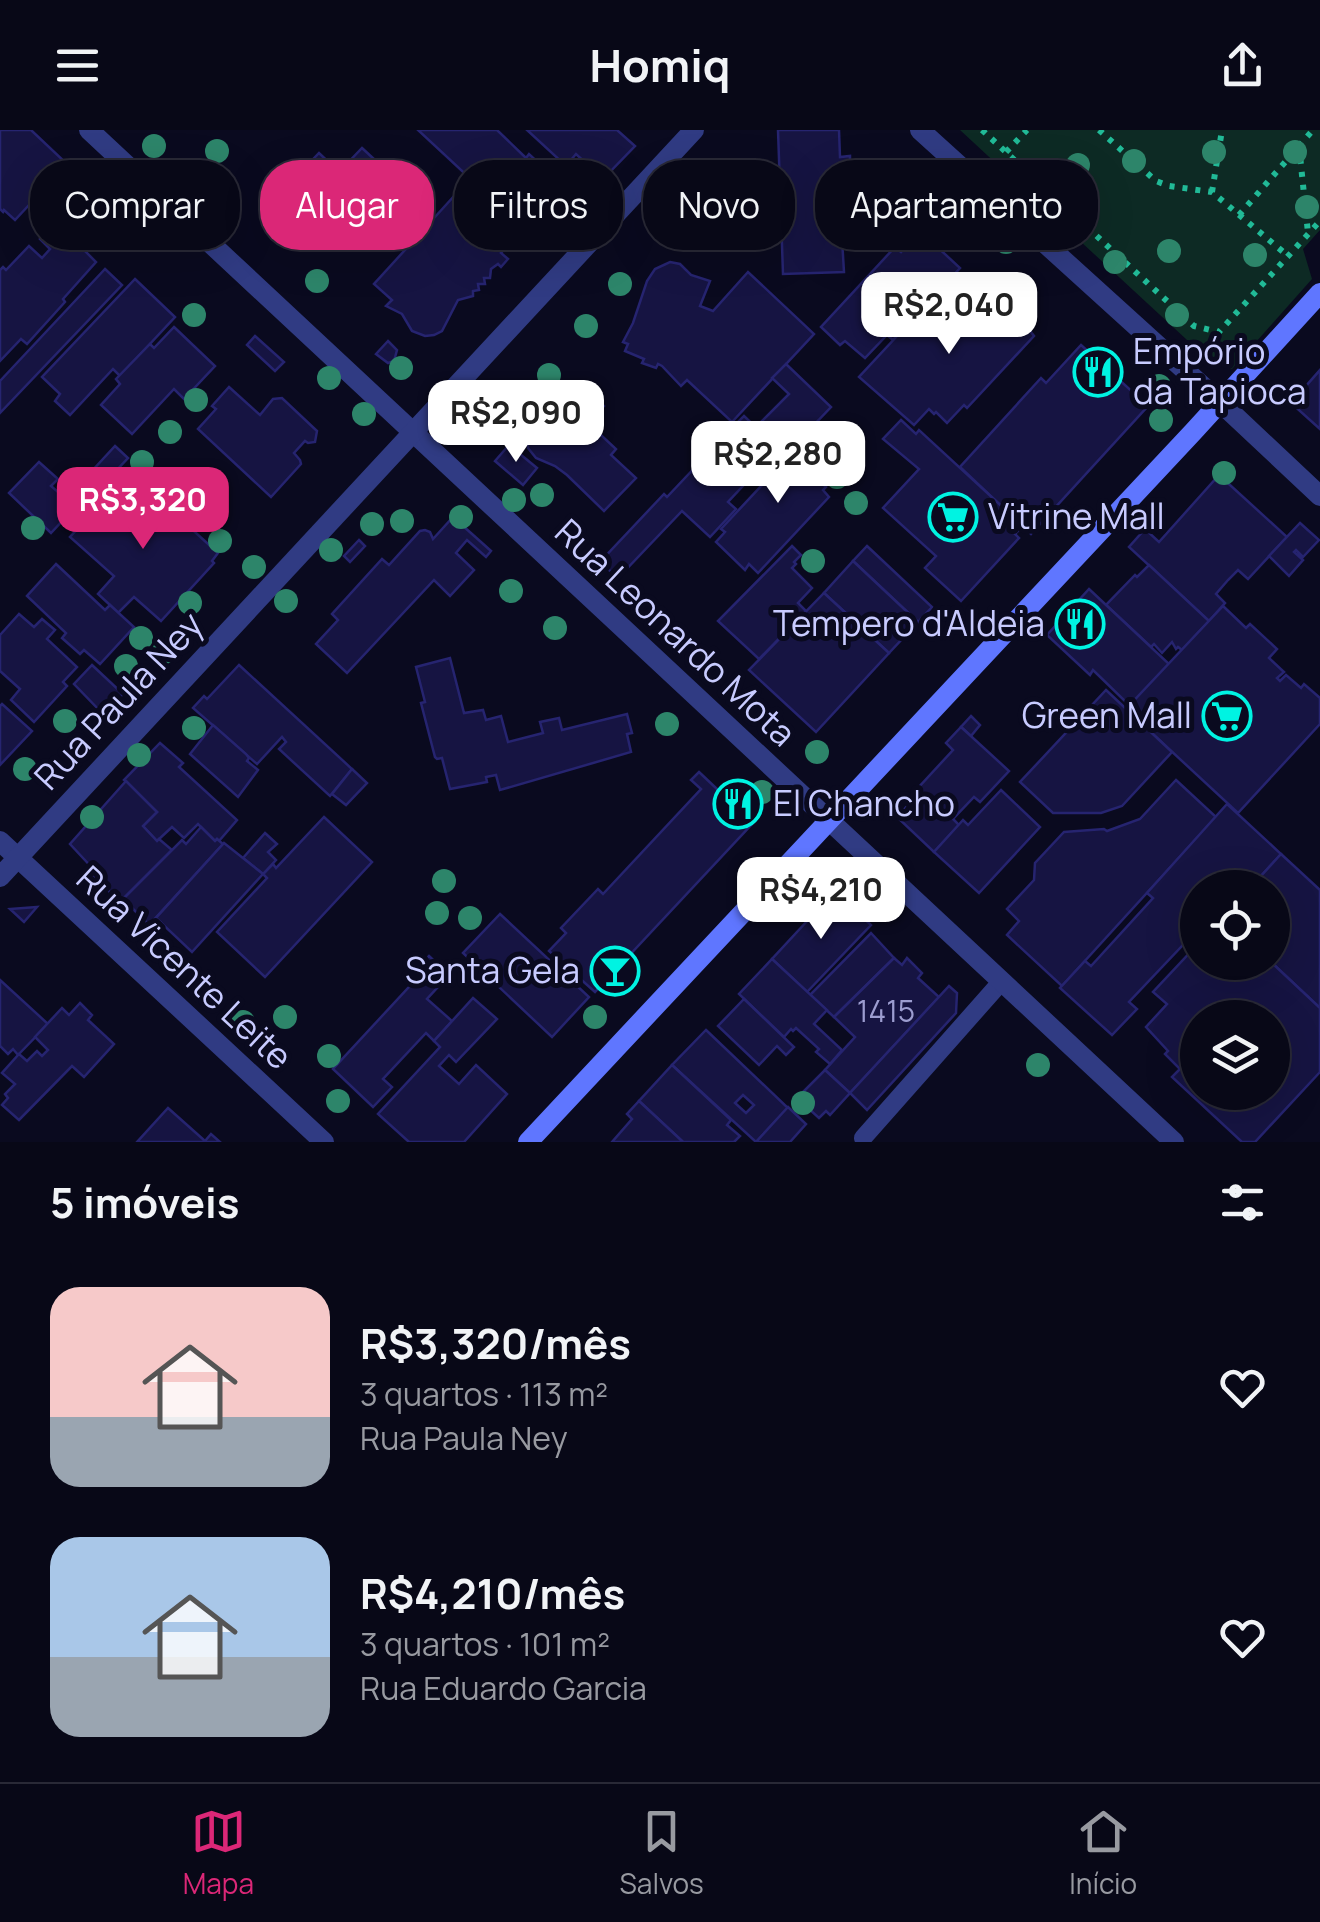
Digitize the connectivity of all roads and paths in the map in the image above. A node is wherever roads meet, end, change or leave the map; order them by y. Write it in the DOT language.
graph roads {
  1 [pos="89,130"];
  2 [pos="694,130"];
  3 [pos="920,130"];
  4 [pos="982,130"];
  5 [pos="1027,130"];
  6 [pos="1099,130"];
  7 [pos="1222,130"];
  8 [pos="1313,130"];
  9 [pos="1299,146"];
  10 [pos="1006,152"];
  11 [pos="1212,192"];
  12 [pos="1239,215"];
  13 [pos="1320,221"];
  14 [pos="1308,235"];
  15 [pos="1288,256"];
  16 [pos="1320,293"];
  17 [pos="1220,402"];
  18 [pos="412,432"];
  19 [pos="1320,496"];
  20 [pos="829,821"];
  21 [pos="0,841"];
  22 [pos="18,858"];
  23 [pos="0,878"];
  24 [pos="1001,982"];
  25 [pos="863,1138"];
  26 [pos="324,1142"];
  27 [pos="528,1142"];
  28 [pos="1174,1142"];
  1 -- 18 [label="street, Rua Leonardo Mota"];
  2 -- 18 [label="street, Rua Paula Ney"];
  3 -- 17 [label="street"];
  4 -- 10 [label="path"];
  5 -- 10 [label="path"];
  6 -- 11 [label="path"];
  7 -- 11 [label="path"];
  8 -- 9 [label="path"];
  9 -- 12 [label="path"];
  9 -- 14 [label="path"];
  10 -- 15 [label="path"];
  11 -- 12 [label="path"];
  12 -- 15 [label="path"];
  13 -- 14 [label="path"];
  14 -- 15 [label="path"];
  16 -- 17 [label="main road"];
  17 -- 19 [label="street"];
  17 -- 20 [label="main road"];
  18 -- 20 [label="street, Rua Leonardo Mota"];
  18 -- 22 [label="street, Rua Paula Ney"];
  20 -- 24 [label="street, Rua Leonardo Mota"];
  20 -- 27 [label="main road"];
  21 -- 22 [label="street, Rua Vicente Leite"];
  22 -- 23 [label="street, Rua Paula Ney"];
  22 -- 26 [label="street, Rua Vicente Leite"];
  24 -- 25 [label="lane"];
  24 -- 28 [label="street, Rua Leonardo Mota"];
}
